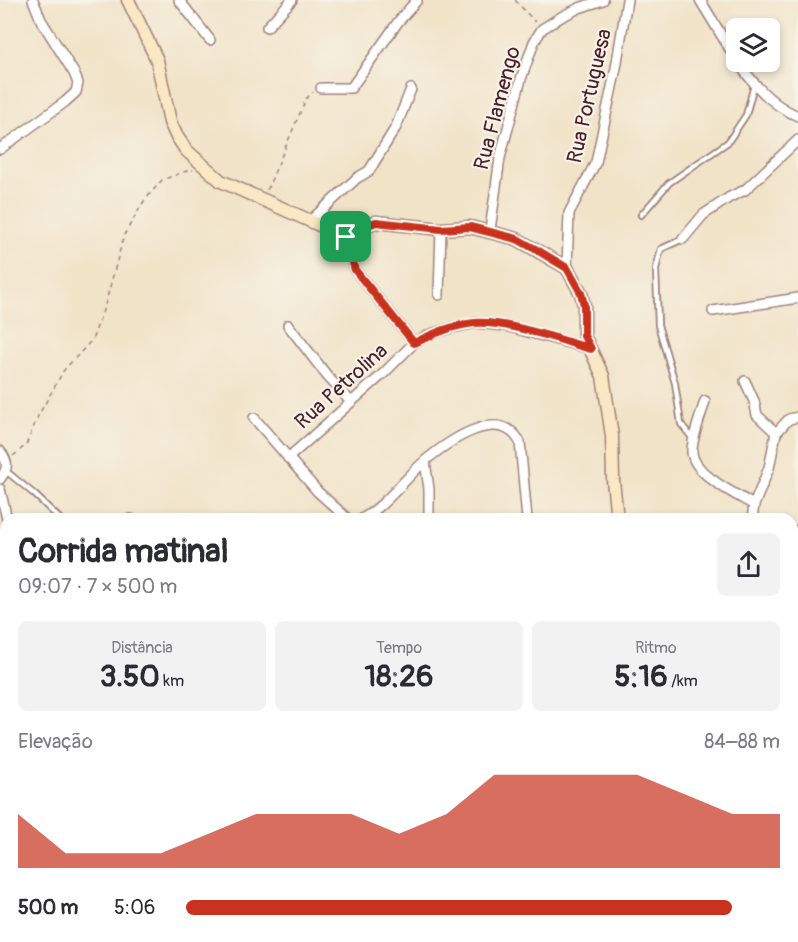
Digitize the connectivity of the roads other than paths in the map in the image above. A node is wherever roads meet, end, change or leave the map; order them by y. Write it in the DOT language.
graph roads {
  1 [pos="33,0"];
  2 [pos="128,0"];
  3 [pos="179,0"];
  4 [pos="292,0"];
  5 [pos="417,0"];
  6 [pos="603,0"];
  7 [pos="627,0"];
  8 [pos="700,0"];
  9 [pos="267,27"];
  10 [pos="210,40"];
  11 [pos="726,42"];
  12 [pos="745,72"];
  13 [pos="754,85"];
  14 [pos="321,88"];
  15 [pos="411,89"];
  16 [pos="798,116"];
  17 [pos="798,140"];
  18 [pos="0,149"];
  19 [pos="641,215"];
  20 [pos="310,221"];
  21 [pos="441,229"];
  22 [pos="490,230"];
  23 [pos="346,237"];
  24 [pos="684,239"];
  25 [pos="567,268"];
  26 [pos="439,295"];
  27 [pos="798,298"];
  28 [pos="713,311"];
  29 [pos="288,325"];
  30 [pos="414,343"];
  31 [pos="591,349"];
  32 [pos="745,381"];
  33 [pos="705,401"];
  34 [pos="351,402"];
  35 [pos="798,417"];
  36 [pos="254,418"];
  37 [pos="776,433"];
  38 [pos="694,441"];
  39 [pos="0,452"];
  40 [pos="288,458"];
  41 [pos="425,461"];
  42 [pos="4,470"];
  43 [pos="0,489"];
  44 [pos="754,505"];
  45 [pos="6,513"];
  46 [pos="54,513"];
  47 [pos="341,513"];
  48 [pos="368,513"];
  49 [pos="429,513"];
  50 [pos="527,513"];
  51 [pos="616,513"];
  52 [pos="753,513"];
  1 -- 18 [label="street"];
  2 -- 20 [label="street"];
  3 -- 10 [label="street"];
  4 -- 9 [label="street"];
  5 -- 14 [label="street"];
  6 -- 22 [label="street, Rua Flamengo"];
  7 -- 25 [label="street, Rua Portuguesa"];
  8 -- 11 [label="street"];
  12 -- 13 [label="street"];
  13 -- 16 [label="street"];
  13 -- 19 [label="lane"];
  15 -- 20 [label="street"];
  17 -- 24 [label="street"];
  20 -- 23 [label="street"];
  21 -- 22 [label="street"];
  21 -- 23 [label="street"];
  21 -- 26 [label="street"];
  22 -- 25 [label="street"];
  23 -- 30 [label="street"];
  24 -- 38 [label="lane"];
  25 -- 31 [label="street"];
  27 -- 28 [label="street"];
  29 -- 34 [label="street"];
  30 -- 31 [label="street, Rua Petrolina"];
  30 -- 34 [label="street, Rua Petrolina"];
  31 -- 51 [label="street"];
  32 -- 37 [label="street"];
  33 -- 38 [label="street"];
  34 -- 40 [label="street, Rua Petrolina"];
  35 -- 37 [label="street"];
  36 -- 40 [label="street"];
  37 -- 44 [label="street"];
  38 -- 44 [label="street"];
  39 -- 42 [label="street"];
  40 -- 47 [label="street"];
  41 -- 48 [label="street"];
  41 -- 49 [label="street"];
  41 -- 50 [label="street"];
  42 -- 46 [label="lane"];
  43 -- 45 [label="street"];
  44 -- 52 [label="street"];
}
